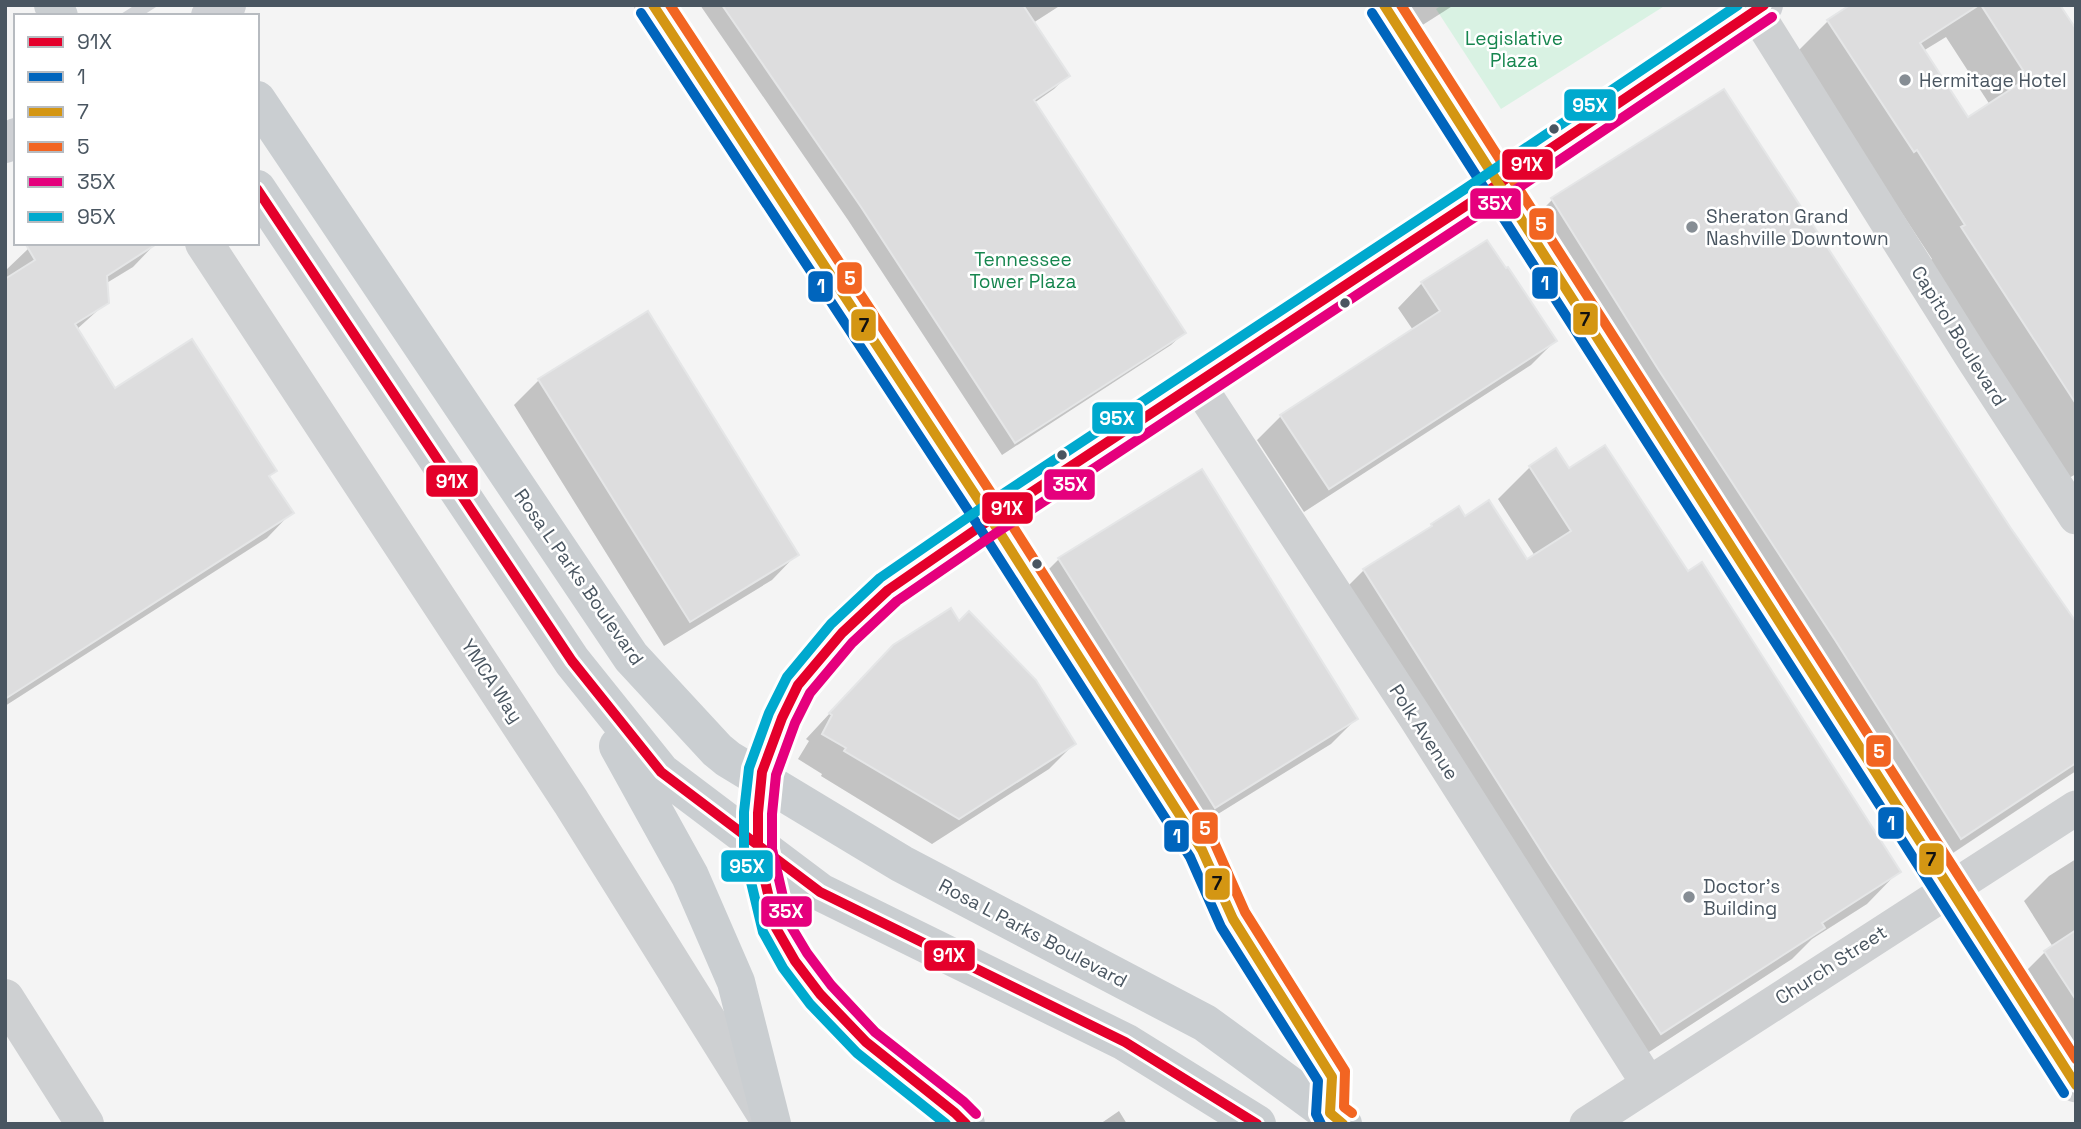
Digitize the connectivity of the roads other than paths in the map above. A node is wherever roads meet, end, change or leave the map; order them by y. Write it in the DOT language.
graph roads {
  1 [pos="653,5"];
  2 [pos="1384,5"];
  3 [pos="1759,8"];
  4 [pos="259,103"];
  5 [pos="1499,183"];
  6 [pos="259,191"];
  7 [pos="205,245"];
  8 [pos="1197,383"];
  9 [pos="2076,517"];
  10 [pos="991,519"];
  11 [pos="572,661"];
  12 [pos="2076,808"];
  13 [pos="1951,889"];
  14 [pos="5,998"];
  15 [pos="1648,1083"];
  16 [pos="2076,1085"];
  17 [pos="1337,1118"];
  18 [pos="85,1124"];
  19 [pos="772,1124"];
  20 [pos="966,1124"];
  21 [pos="1257,1124"];
  22 [pos="1587,1124"];
  1 -- 10 [label="street"];
  2 -- 5 [label="street"];
  3 -- 5 [label="main road"];
  3 -- 9 [label="street, Capitol Boulevard"];
  4 -- 17 [label="main road, Rosa L Parks Boulevard"];
  5 -- 8 [label="main road"];
  5 -- 13 [label="street"];
  6 -- 11 [label="main road"];
  7 -- 19 [label="street, YMCA Way"];
  8 -- 10 [label="main road"];
  8 -- 15 [label="street, Polk Avenue"];
  10 -- 17 [label="street"];
  10 -- 20 [label="main road, bridge"];
  11 -- 19 [label="main road"];
  11 -- 21 [label="main road"];
  12 -- 13 [label="street, Church Street"];
  13 -- 15 [label="street, Church Street"];
  13 -- 16 [label="street"];
  14 -- 18 [label="street"];
  15 -- 22 [label="street, Church Street"];
}
